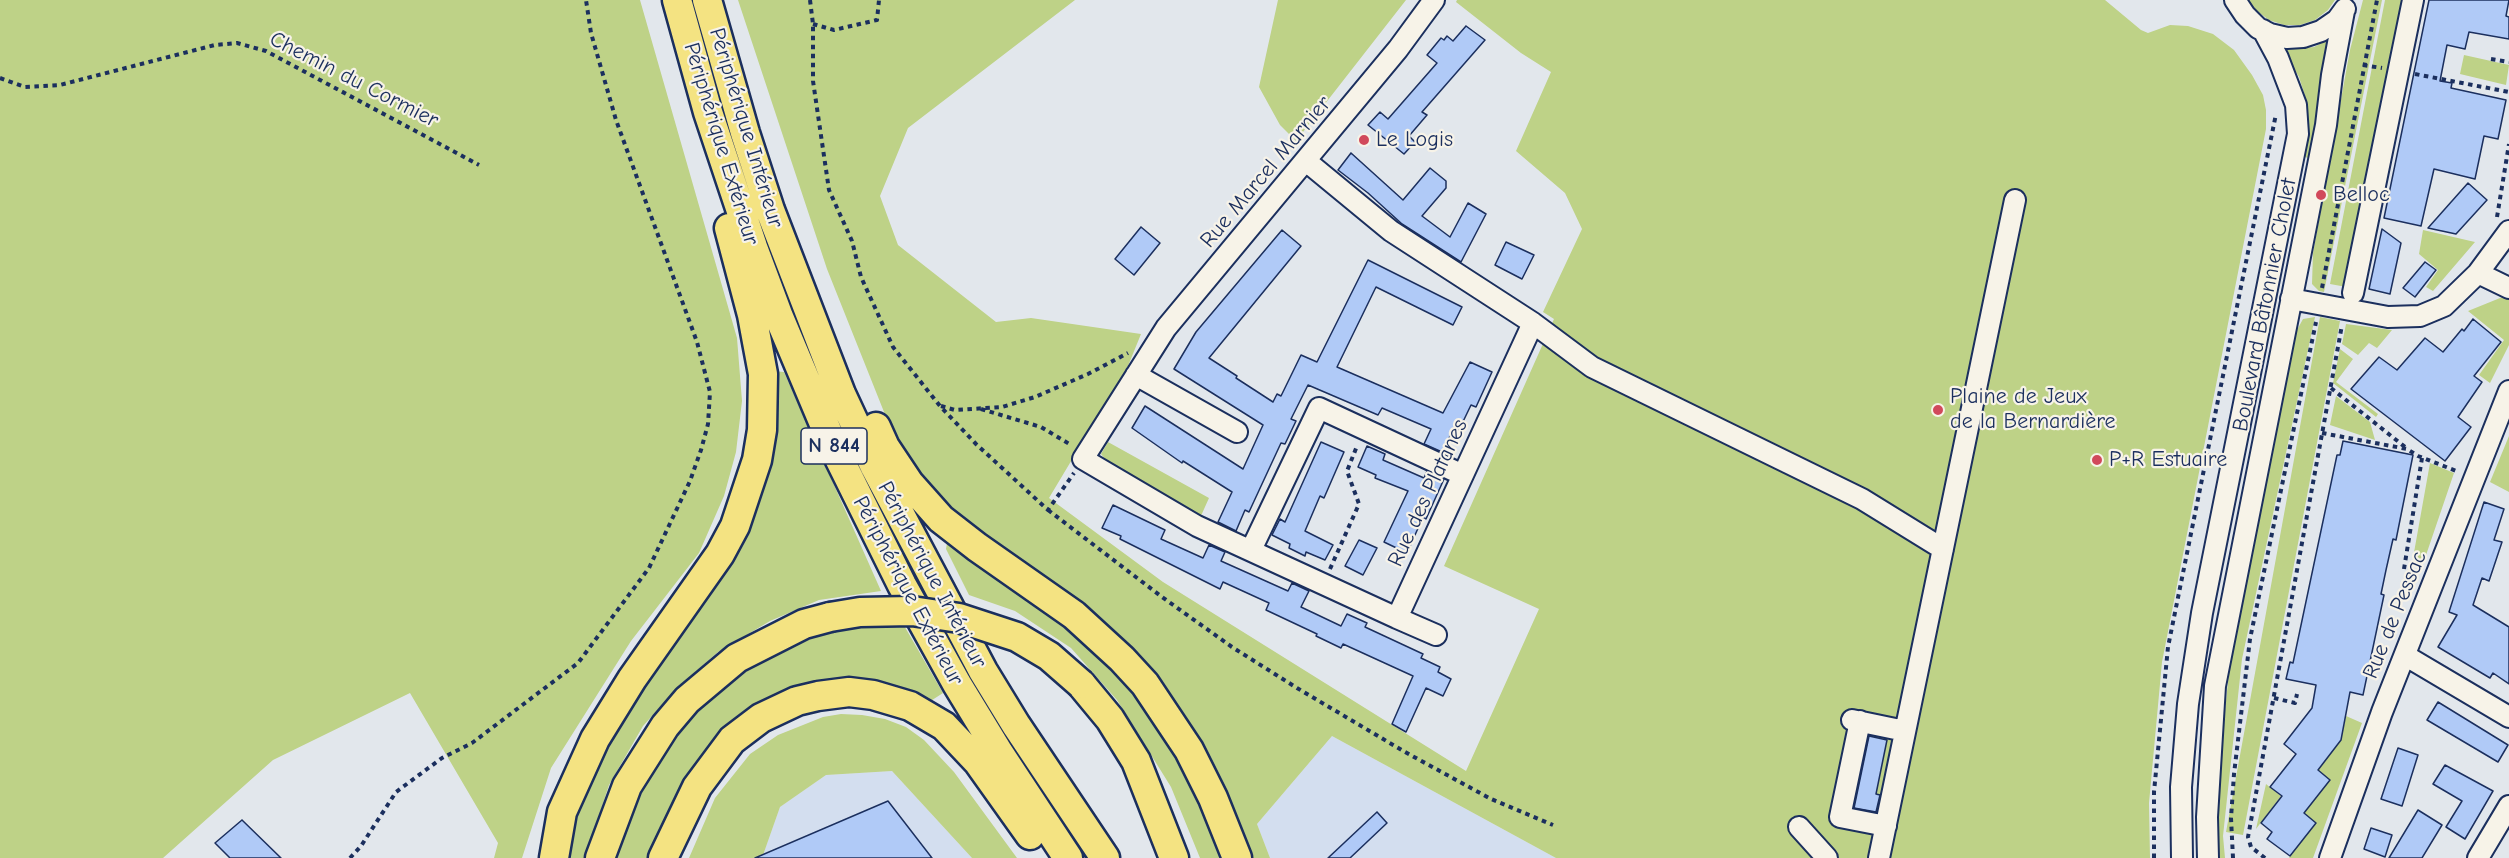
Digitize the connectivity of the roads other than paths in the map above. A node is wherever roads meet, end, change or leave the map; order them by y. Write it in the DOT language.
graph roads {
  1 [pos="677,0"];
  2 [pos="707,0"];
  3 [pos="1434,0"];
  4 [pos="2235,0"];
  5 [pos="2413,0"];
  6 [pos="2347,6"];
  7 [pos="2263,30"];
  8 [pos="1306,161"];
  9 [pos="735,197"];
  10 [pos="2016,200"];
  11 [pos="770,210"];
  12 [pos="2508,232"];
  13 [pos="2478,273"];
  14 [pos="2509,288"];
  15 [pos="2291,299"];
  16 [pos="2349,302"];
  17 [pos="1533,323"];
  18 [pos="1136,375"];
  19 [pos="2509,391"];
  20 [pos="1238,432"];
  21 [pos="1463,475"];
  22 [pos="1943,549"];
  23 [pos="1251,550"];
  24 [pos="1397,618"];
  25 [pos="1436,636"];
  26 [pos="2406,656"];
  27 [pos="2509,717"];
  28 [pos="1905,731"];
  29 [pos="2509,806"];
  30 [pos="562,812"];
  31 [pos="1886,826"];
  32 [pos="1799,827"];
  33 [pos="546,858"];
  34 [pos="554,858"];
  35 [pos="600,858"];
  36 [pos="663,858"];
  37 [pos="1047,858"];
  38 [pos="1068,858"];
  39 [pos="1105,858"];
  40 [pos="1174,858"];
  41 [pos="1237,858"];
  42 [pos="1827,858"];
  43 [pos="1880,858"];
  44 [pos="2182,858"];
  45 [pos="2208,858"];
  46 [pos="2330,858"];
  47 [pos="2478,858"];
  1 -- 9 [label="highway, Périphérique Extérieur / N 844"];
  2 -- 11 [label="highway, Périphérique Intérieur / N 844"];
  3 -- 8 [label="street, Rue Marcel Marnier"];
  4 -- 7 [label="street"];
  5 -- 16 [label="street"];
  6 -- 7 [label="street"];
  6 -- 15 [label="street, Boulevard Bâtonnier Cholet"];
  7 -- 44 [label="street, Boulevard Bâtonnier Cholet"];
  8 -- 17 [label="street"];
  8 -- 18 [label="street, Rue Marcel Marnier"];
  9 -- 30 [label="highway"];
  9 -- 38 [label="highway, Périphérique Extérieur / N 844"];
  10 -- 22 [label="street"];
  11 -- 39 [label="highway, Périphérique Intérieur / N 844"];
  11 -- 41 [label="highway"];
  12 -- 13 [label="street"];
  13 -- 14 [label="street"];
  13 -- 16 [label="street"];
  15 -- 16 [label="street"];
  15 -- 45 [label="street, Boulevard Bâtonnier Cholet"];
  17 -- 21 [label="street, Rue des Platanes"];
  17 -- 22 [label="street"];
  18 -- 20 [label="street"];
  18 -- 23 [label="street, Rue Marcel Marnier"];
  19 -- 26 [label="street, Rue de Pessac"];
  21 -- 23 [label="street"];
  21 -- 24 [label="street, Rue des Platanes"];
  22 -- 28 [label="street"];
  23 -- 24 [label="street"];
  24 -- 25 [label="street"];
  26 -- 27 [label="street"];
  26 -- 46 [label="street, Rue de Pessac"];
  28 -- 31 [label="street"];
  28 -- 31 [label="street"];
  29 -- 47 [label="street"];
  30 -- 33 [label="highway"];
  30 -- 34 [label="highway"];
  31 -- 43 [label="street"];
  32 -- 42 [label="street"];
  35 -- 40 [label="highway, bridge"];
  36 -- 37 [label="highway"];
}
